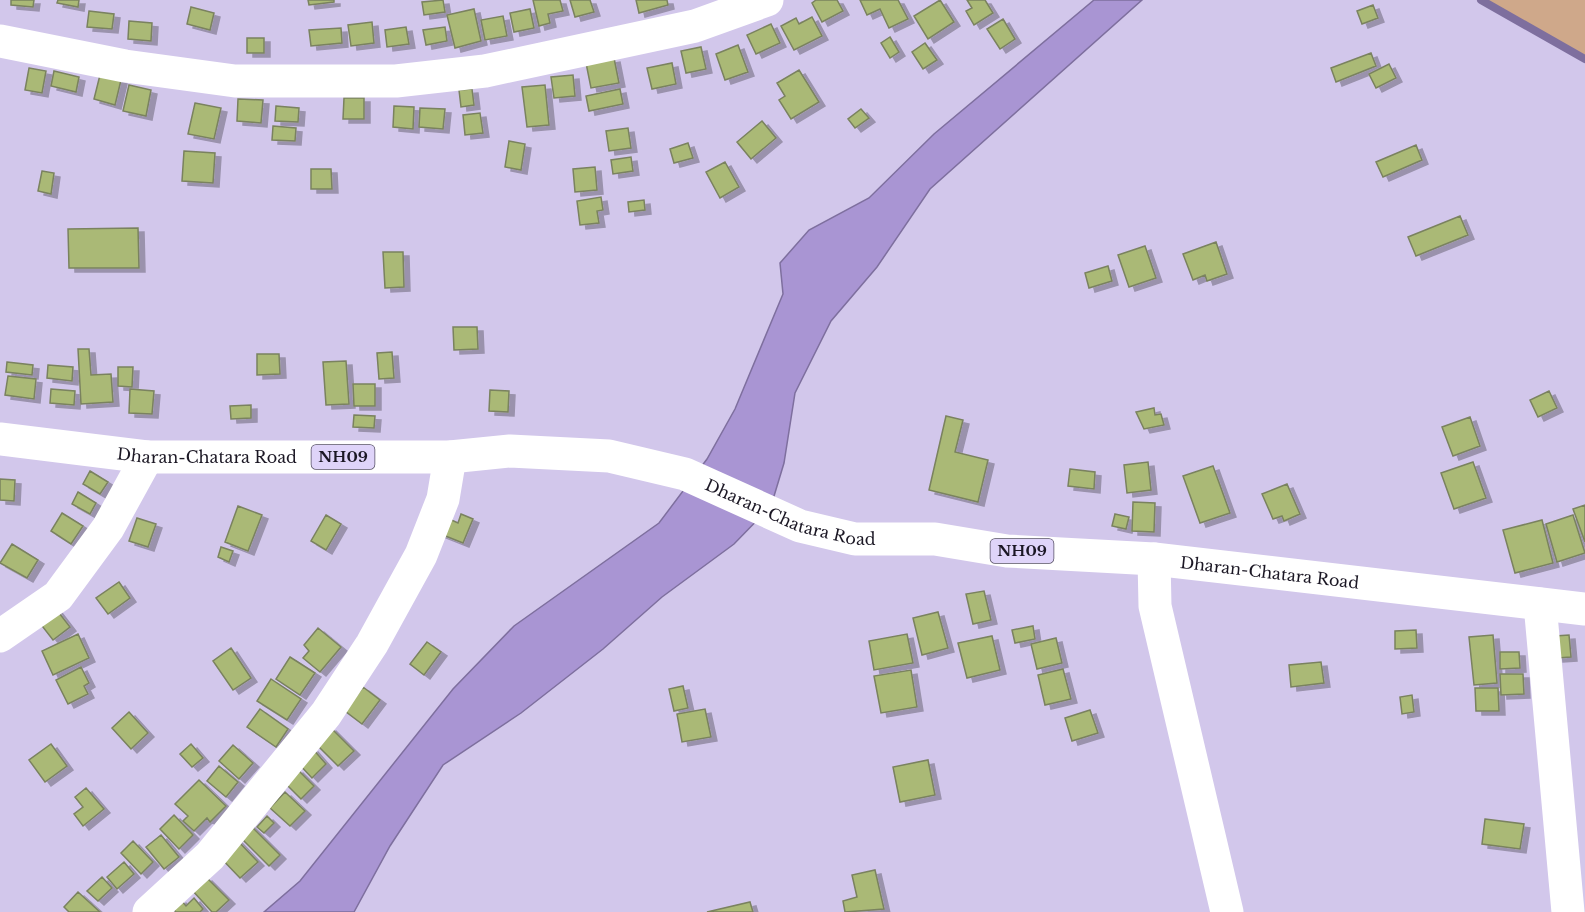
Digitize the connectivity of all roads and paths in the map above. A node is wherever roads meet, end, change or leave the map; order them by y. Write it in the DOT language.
graph roads {
  1 [pos="767,0"];
  2 [pos="0,41"];
  3 [pos="0,439"];
  4 [pos="147,457"];
  5 [pos="450,457"];
  6 [pos="1154,559"];
  7 [pos="1540,604"];
  8 [pos="1585,609"];
  9 [pos="0,636"];
  10 [pos="149,912"];
  11 [pos="1227,912"];
  12 [pos="1568,912"];
  1 -- 2 [label="street"];
  3 -- 4 [label="street, Dharan-Chatara Road / NH09"];
  4 -- 5 [label="street, Dharan-Chatara Road / NH09"];
  4 -- 9 [label="street"];
  5 -- 6 [label="street, Dharan-Chatara Road / NH09"];
  5 -- 10 [label="street"];
  6 -- 7 [label="street, Dharan-Chatara Road / NH09"];
  6 -- 11 [label="street"];
  7 -- 8 [label="street, Dharan-Chatara Road / NH09"];
  7 -- 12 [label="street"];
}
